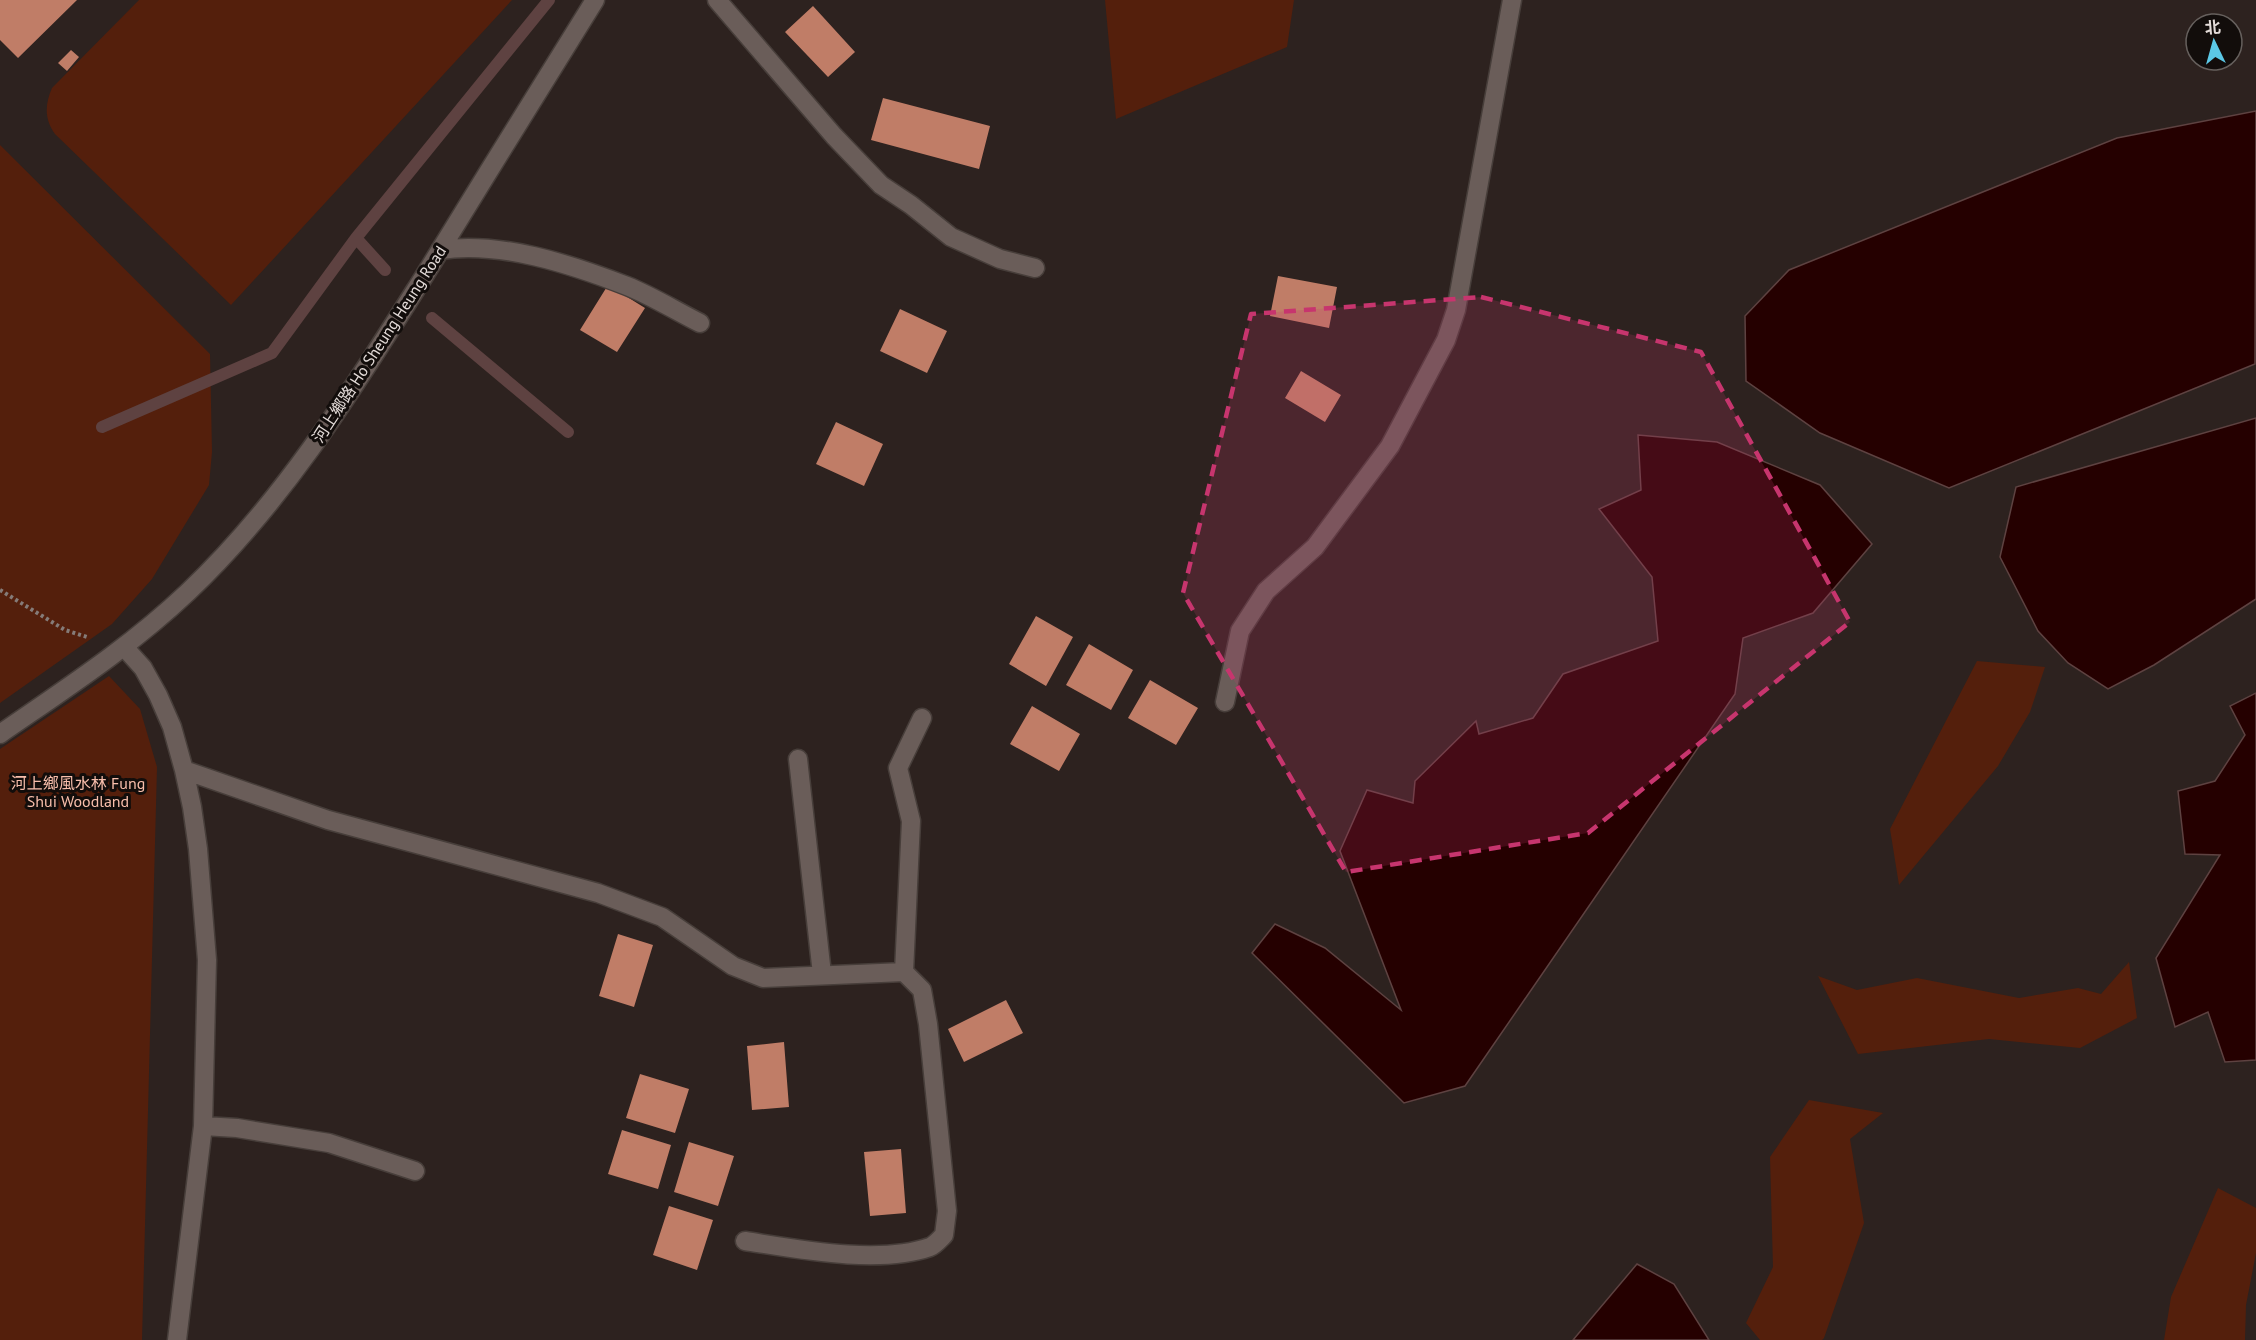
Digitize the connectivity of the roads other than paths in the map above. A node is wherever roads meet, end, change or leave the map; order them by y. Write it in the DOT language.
graph roads {
  1 [pos="595,0"];
  2 [pos="717,0"];
  3 [pos="1512,0"];
  4 [pos="440,250"];
  5 [pos="1035,268"];
  6 [pos="700,323"];
  7 [pos="125,648"];
  8 [pos="1225,702"];
  9 [pos="922,718"];
  10 [pos="0,734"];
  11 [pos="798,759"];
  12 [pos="184,770"];
  13 [pos="904,972"];
  14 [pos="822,974"];
  15 [pos="203,1126"];
  16 [pos="415,1171"];
  17 [pos="745,1241"];
  18 [pos="177,1340"];
  1 -- 4 [label="street, 河上鄉路 Ho Sheung Heung Road"];
  2 -- 5 [label="street"];
  3 -- 8 [label="street"];
  4 -- 6 [label="street"];
  4 -- 7 [label="street, 河上鄉路 Ho Sheung Heung Road"];
  7 -- 10 [label="street, 河上鄉路 Ho Sheung Heung Road"];
  7 -- 12 [label="street"];
  9 -- 13 [label="street"];
  11 -- 14 [label="street"];
  12 -- 14 [label="street"];
  12 -- 15 [label="street"];
  13 -- 14 [label="street"];
  13 -- 17 [label="street"];
  15 -- 16 [label="street"];
  15 -- 18 [label="street"];
}
